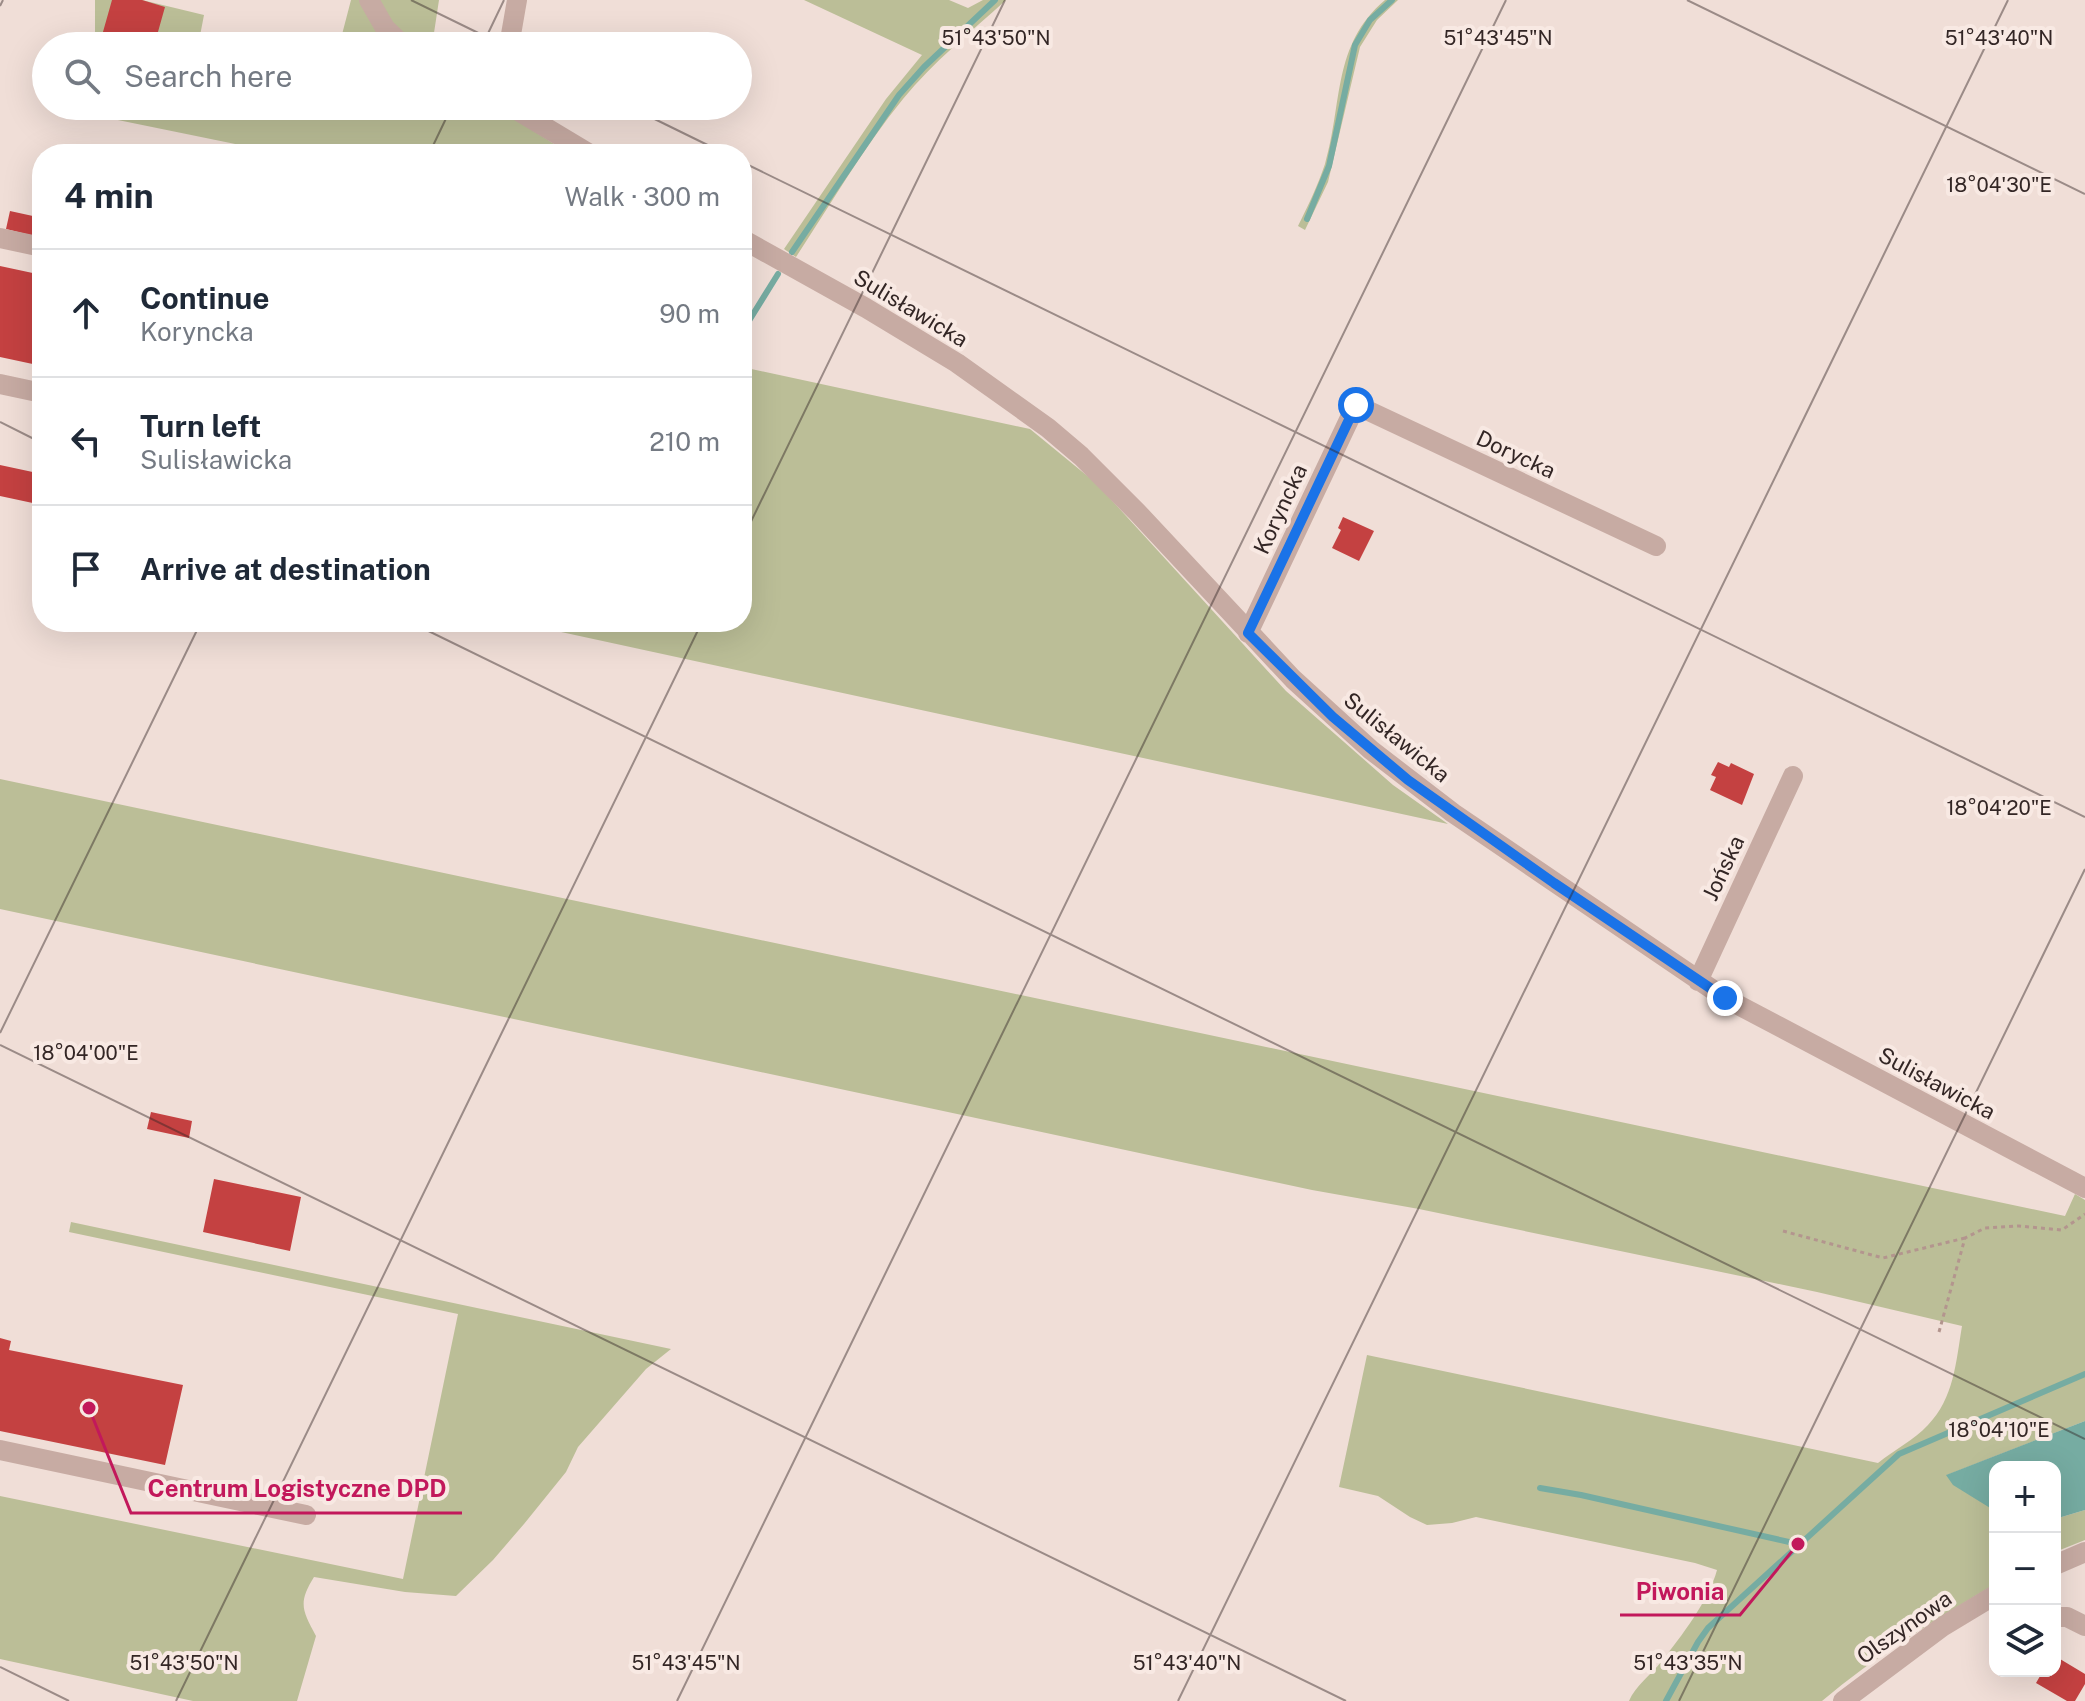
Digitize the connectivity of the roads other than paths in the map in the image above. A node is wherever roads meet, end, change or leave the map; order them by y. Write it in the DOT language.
graph roads {
  1 [pos="369,0"];
  2 [pos="517,0"];
  3 [pos="389,32"];
  4 [pos="511,32"];
  5 [pos="533,120"];
  6 [pos="573,144"];
  7 [pos="0,238"];
  8 [pos="32,245"];
  9 [pos="752,245"];
  10 [pos="0,384"];
  11 [pos="32,391"];
  12 [pos="1356,405"];
  13 [pos="1656,546"];
  14 [pos="1248,633"];
  15 [pos="1793,776"];
  16 [pos="1698,981"];
  17 [pos="2085,1188"];
  18 [pos="0,1450"];
  19 [pos="306,1515"];
  20 [pos="2085,1552"];
  21 [pos="2061,1562"];
  22 [pos="1989,1599"];
  23 [pos="2061,1617"];
  24 [pos="2085,1626"];
  25 [pos="1843,1701"];
  1 -- 3 [label="street"];
  2 -- 4 [label="street"];
  5 -- 6 [label="street"];
  7 -- 8 [label="street"];
  9 -- 14 [label="street, Sulisławicka"];
  10 -- 11 [label="street"];
  12 -- 13 [label="street, Dorycka"];
  12 -- 14 [label="street, Koryncka"];
  14 -- 16 [label="street, Sulisławicka"];
  15 -- 16 [label="street, Jońska"];
  16 -- 17 [label="street, Sulisławicka"];
  18 -- 19 [label="street"];
  20 -- 21 [label="street"];
  22 -- 25 [label="street, Olszynowa"];
  23 -- 24 [label="street"];
}
